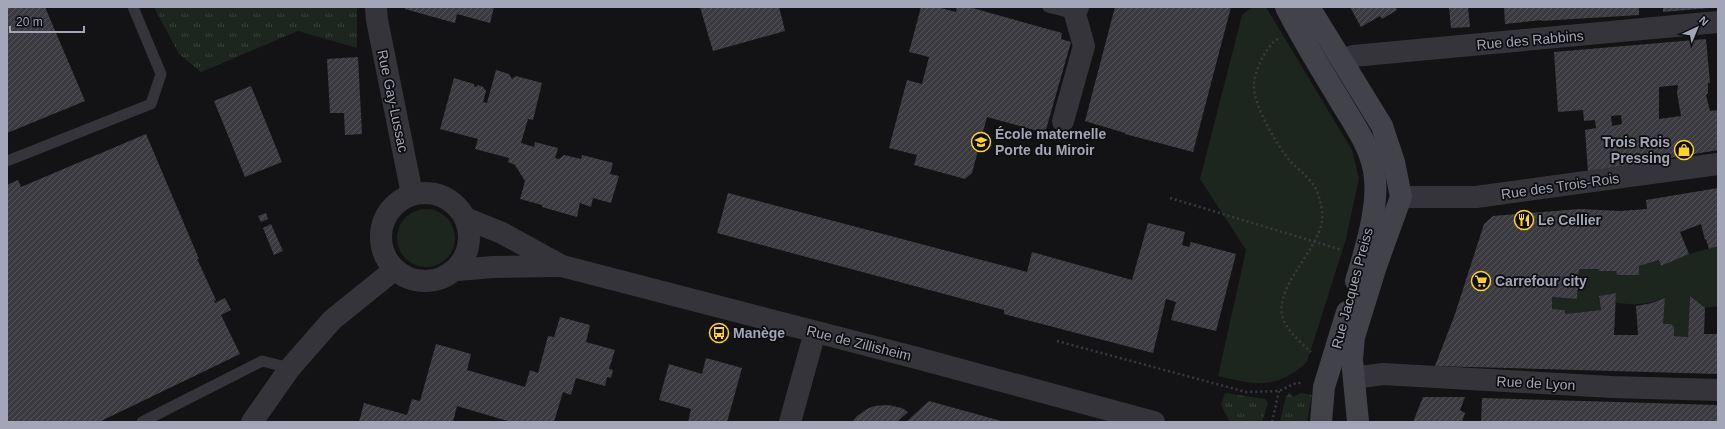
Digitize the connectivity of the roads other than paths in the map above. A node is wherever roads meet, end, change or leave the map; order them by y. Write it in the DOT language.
graph roads {
  1 [pos="133,7"];
  2 [pos="376,7"];
  3 [pos="1048,7"];
  4 [pos="1287,7"];
  5 [pos="1309,7"];
  6 [pos="1076,11"];
  7 [pos="1718,22"];
  8 [pos="1342,60"];
  9 [pos="1064,121"];
  10 [pos="7,161"];
  11 [pos="1718,164"];
  12 [pos="412,194"];
  13 [pos="1401,197"];
  14 [pos="466,218"];
  15 [pos="562,266"];
  16 [pos="394,270"];
  17 [pos="457,270"];
  18 [pos="815,332"];
  19 [pos="290,368"];
  20 [pos="1354,378"];
  21 [pos="1718,390"];
  22 [pos="142,422"];
  23 [pos="252,422"];
  24 [pos="790,422"];
  25 [pos="1154,422"];
  26 [pos="1321,422"];
  27 [pos="1358,422"];
  1 -- 10 [label="lane"];
  2 -- 12 [label="street, Rue Gay-Lussac"];
  3 -- 6 [label="lane"];
  4 -- 8 [label="main road, Rue Jacques Preiss"];
  4 -- 26 [label="main road, Rue Jacques Preiss"];
  5 -- 8 [label="main road"];
  6 -- 9 [label="street"];
  7 -- 8 [label="street, Rue des Rabbins"];
  8 -- 13 [label="main road"];
  11 -- 13 [label="street, Rue des Trois-Rois"];
  12 -- 14 [label="street"];
  12 -- 16 [label="street"];
  13 -- 20 [label="main road, Rue Jacques Preiss"];
  14 -- 15 [label="street, Rue de Zillisheim"];
  14 -- 17 [label="street"];
  15 -- 17 [label="street, Rue de Zillisheim"];
  15 -- 18 [label="street, Rue de Zillisheim"];
  16 -- 17 [label="street"];
  16 -- 19 [label="street"];
  18 -- 24 [label="street"];
  18 -- 25 [label="street, Rue de Zillisheim"];
  19 -- 22 [label="lane"];
  19 -- 23 [label="street"];
  20 -- 21 [label="street, Rue de Lyon"];
  20 -- 27 [label="main road, Rue Jacques Preiss"];
}
